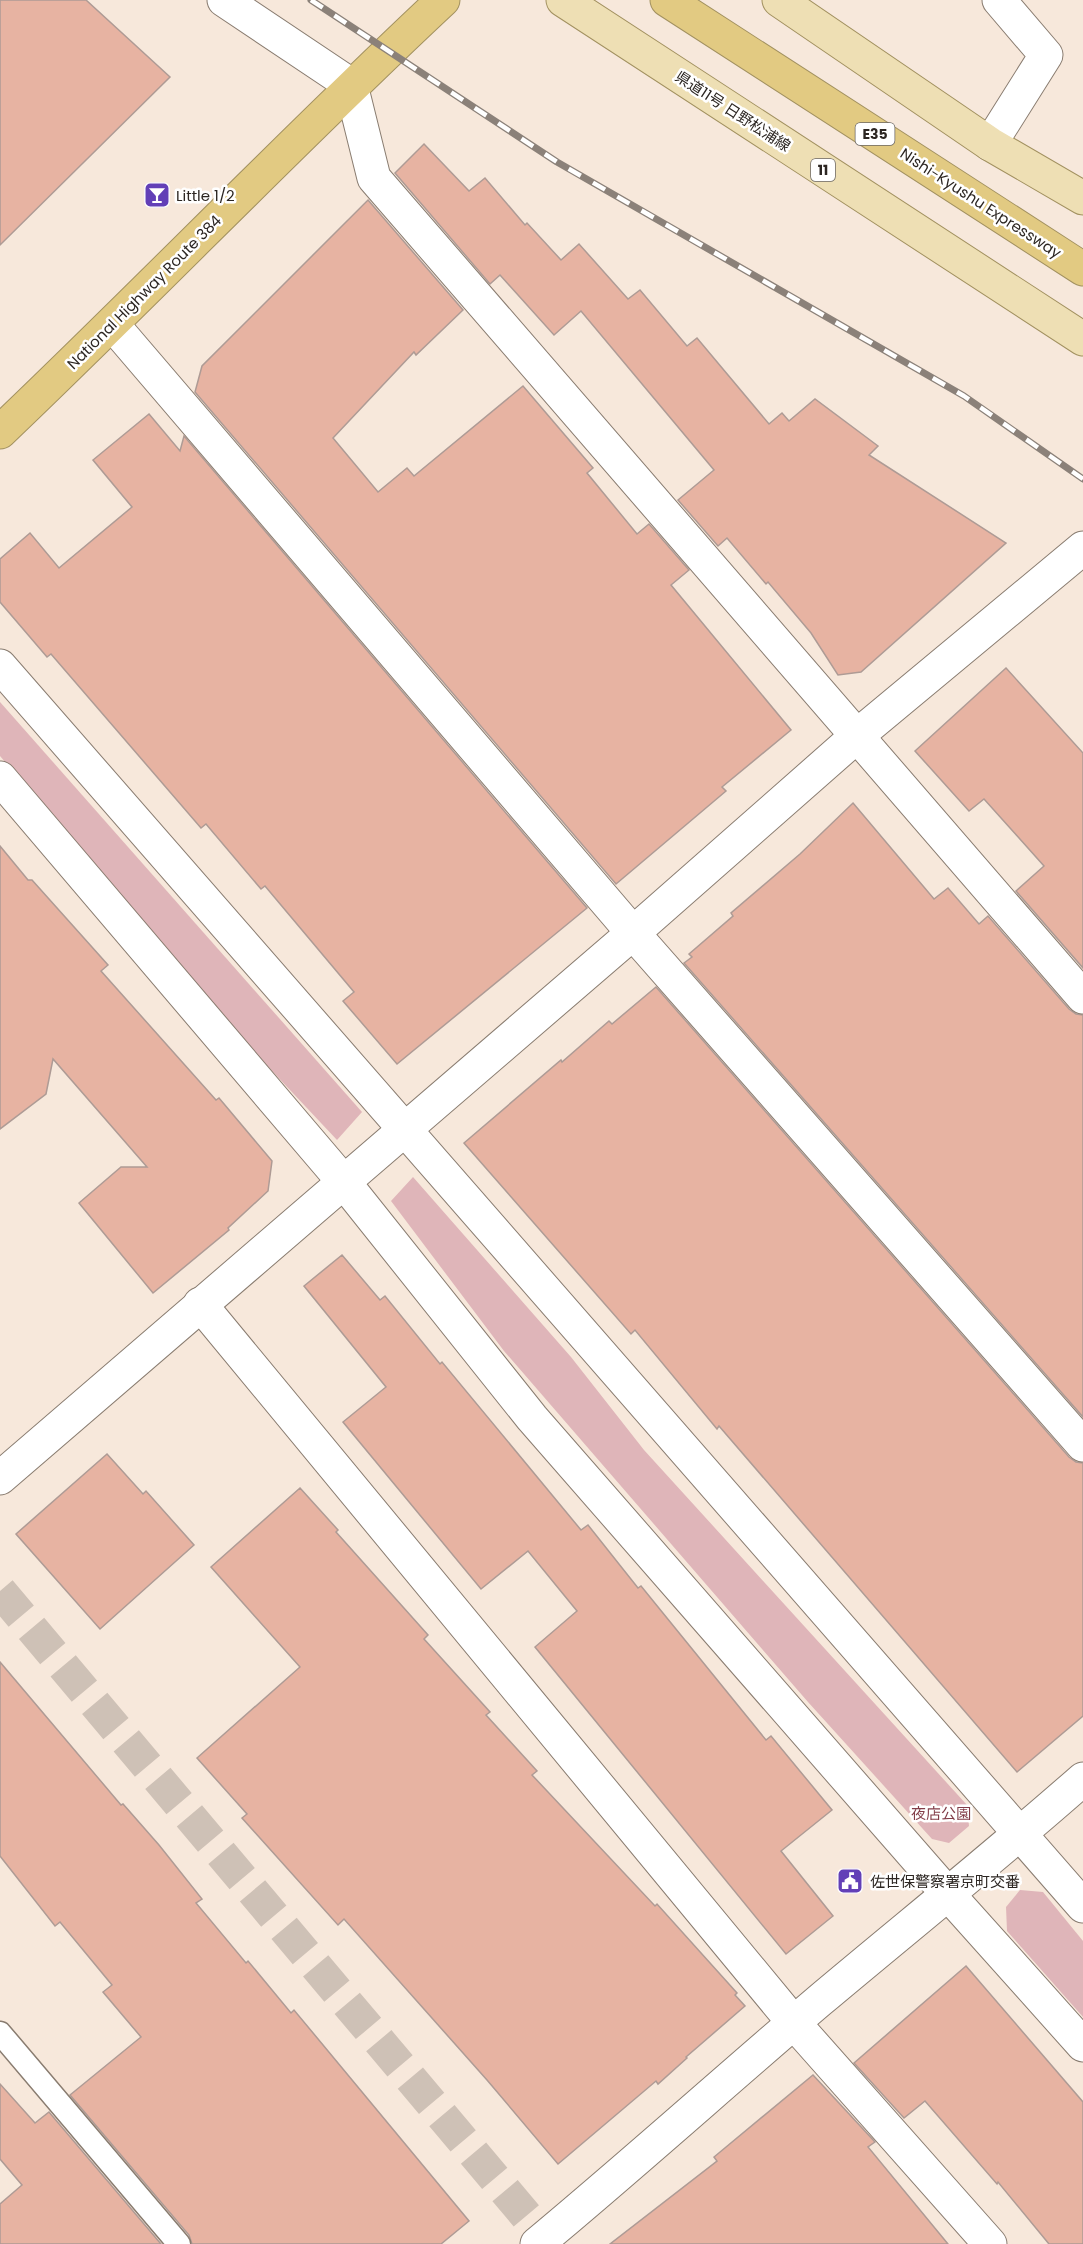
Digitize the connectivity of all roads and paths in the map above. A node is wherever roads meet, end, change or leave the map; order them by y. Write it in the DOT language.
graph roads {
  1 [pos="224,0"];
  2 [pos="443,0"];
  3 [pos="563,0"];
  4 [pos="667,0"];
  5 [pos="779,0"];
  6 [pos="999,0"];
  7 [pos="351,86"];
  8 [pos="990,144"];
  9 [pos="1083,198"];
  10 [pos="1083,268"];
  11 [pos="113,325"];
  12 [pos="1083,339"];
  13 [pos="0,432"];
  14 [pos="1083,548"];
  15 [pos="0,666"];
  16 [pos="858,735"];
  17 [pos="0,778"];
  18 [pos="633,933"];
  19 [pos="1083,997"];
  20 [pos="403,1129"];
  21 [pos="343,1181"];
  22 [pos="200,1304"];
  23 [pos="1083,1445"];
  24 [pos="0,1478"];
  25 [pos="1083,1779"];
  26 [pos="1022,1833"];
  27 [pos="947,1893"];
  28 [pos="1083,1906"];
  29 [pos="794,2023"];
  30 [pos="0,2033"];
  31 [pos="1083,2045"];
  32 [pos="540,2241"];
  33 [pos="179,2244"];
  34 [pos="990,2244"];
  1 -- 7 [label="street"];
  2 -- 7 [label="highway, National Highway Route 384"];
  3 -- 12 [label="main road, 県道11号 日野松浦線 / 11"];
  4 -- 10 [label="highway, Nishi-Kyushu Expressway / E35"];
  5 -- 8 [label="main road"];
  6 -- 8 [label="street"];
  7 -- 11 [label="highway, National Highway Route 384"];
  7 -- 16 [label="street"];
  8 -- 9 [label="main road"];
  11 -- 13 [label="highway, National Highway Route 384"];
  11 -- 18 [label="street"];
  14 -- 16 [label="street"];
  15 -- 20 [label="street"];
  16 -- 18 [label="street"];
  16 -- 19 [label="street"];
  17 -- 21 [label="street"];
  18 -- 20 [label="street"];
  18 -- 23 [label="street"];
  20 -- 21 [label="street"];
  20 -- 26 [label="street"];
  21 -- 22 [label="street"];
  21 -- 27 [label="street"];
  22 -- 24 [label="street"];
  22 -- 29 [label="street"];
  25 -- 26 [label="street"];
  26 -- 27 [label="street"];
  26 -- 28 [label="street"];
  27 -- 29 [label="street"];
  27 -- 31 [label="street"];
  29 -- 32 [label="street"];
  29 -- 34 [label="street"];
  30 -- 33 [label="lane"];
}
